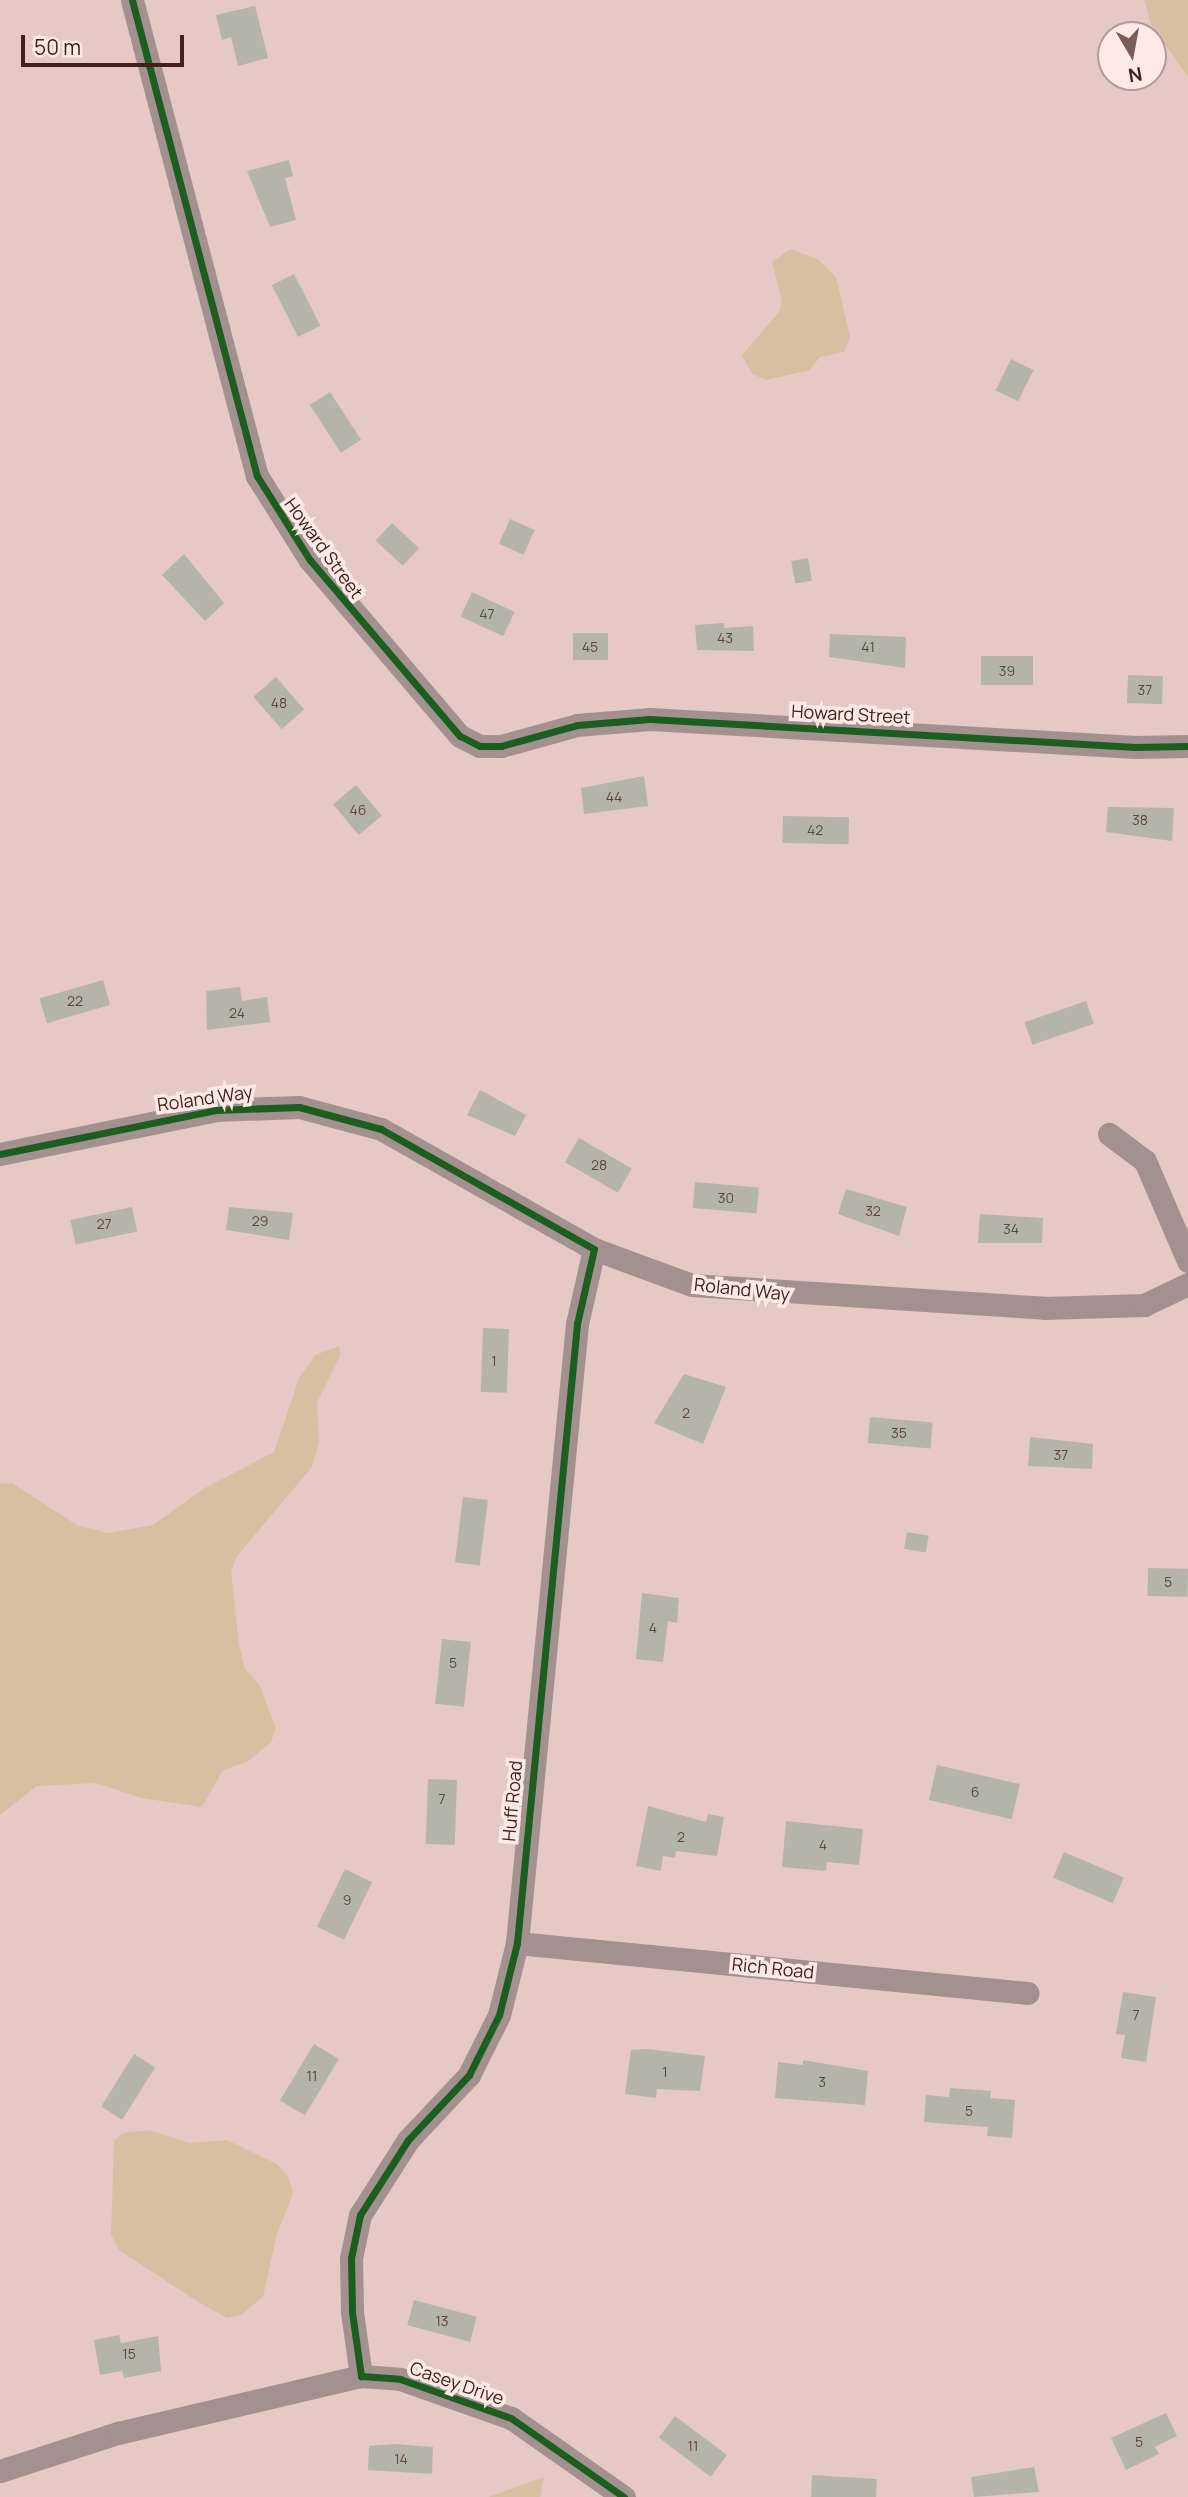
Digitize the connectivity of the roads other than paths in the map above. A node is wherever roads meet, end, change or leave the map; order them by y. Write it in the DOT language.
graph roads {
  1 [pos="132,0"];
  2 [pos="1188,746"];
  3 [pos="1109,1134"];
  4 [pos="0,1154"];
  5 [pos="594,1249"];
  6 [pos="1188,1261"];
  7 [pos="1188,1284"];
  8 [pos="517,1943"];
  9 [pos="1028,1993"];
  10 [pos="361,2376"];
  11 [pos="0,2471"];
  12 [pos="624,2497"];
  1 -- 2 [label="street, Howard Street"];
  3 -- 6 [label="street"];
  4 -- 5 [label="street, Roland Way"];
  5 -- 7 [label="street, Roland Way"];
  5 -- 8 [label="street, Huff Road"];
  8 -- 9 [label="street, Rich Road"];
  8 -- 10 [label="street, Huff Road"];
  10 -- 11 [label="street, Casey Drive"];
  10 -- 12 [label="street, Casey Drive"];
}
